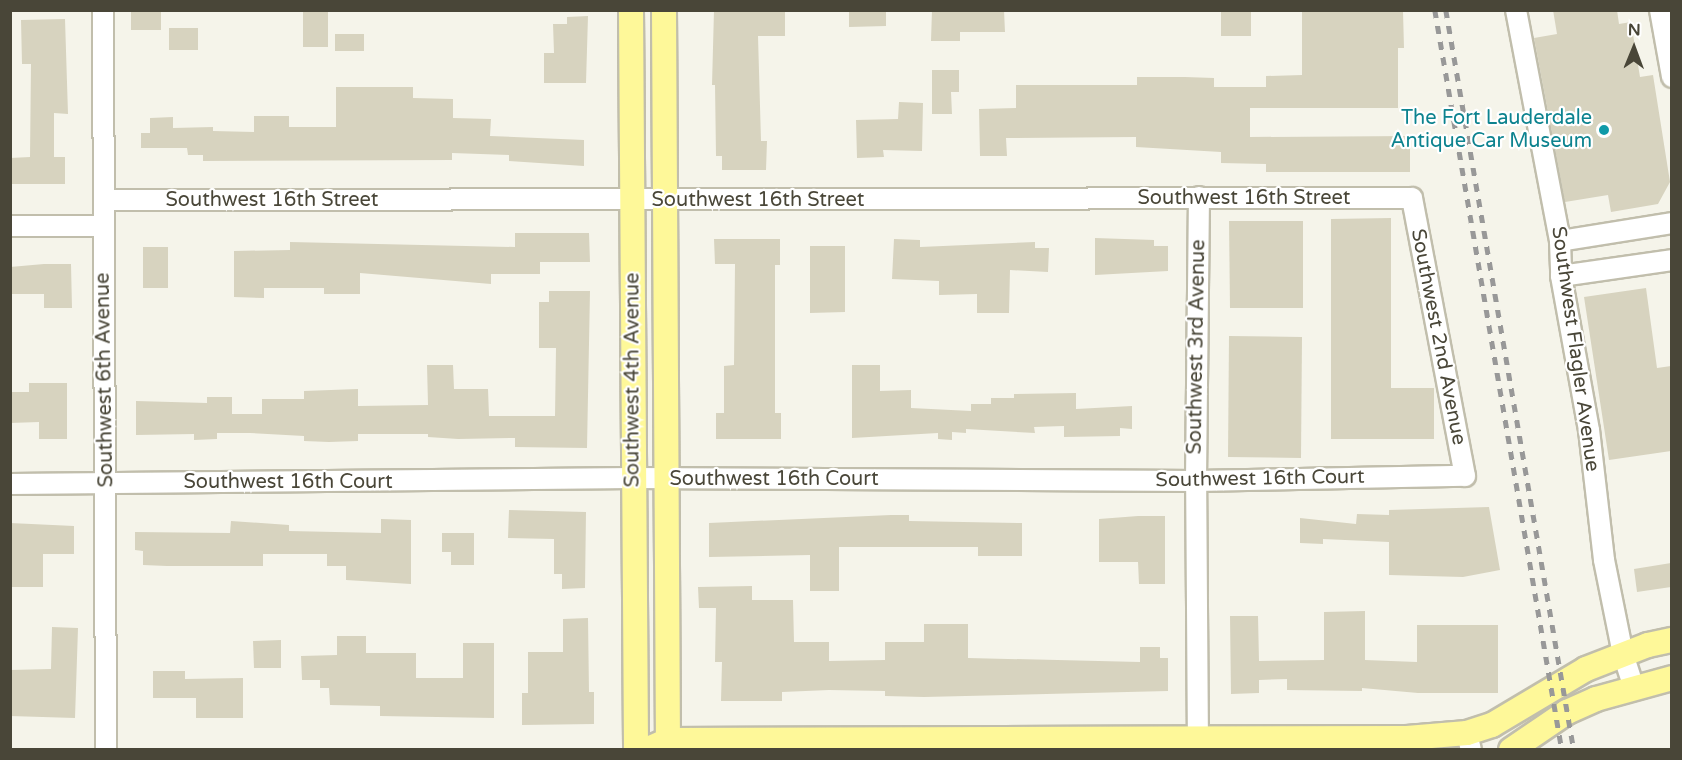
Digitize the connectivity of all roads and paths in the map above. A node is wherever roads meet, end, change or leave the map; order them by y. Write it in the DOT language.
graph roads {
  1 [pos="103,10"];
  2 [pos="631,10"];
  3 [pos="664,10"];
  4 [pos="1516,10"];
  5 [pos="1660,10"];
  6 [pos="1671,77"];
  7 [pos="1199,197"];
  8 [pos="1412,198"];
  9 [pos="104,200"];
  10 [pos="633,200"];
  11 [pos="665,201"];
  12 [pos="1671,223"];
  13 [pos="10,226"];
  14 [pos="101,226"];
  15 [pos="1560,241"];
  16 [pos="1671,260"];
  17 [pos="1561,276"];
  18 [pos="1465,476"];
  19 [pos="633,478"];
  20 [pos="666,479"];
  21 [pos="1196,481"];
  22 [pos="108,483"];
  23 [pos="10,484"];
  24 [pos="1671,640"];
  25 [pos="1623,654"];
  26 [pos="1671,678"];
  27 [pos="1634,687"];
  28 [pos="1469,742"];
  29 [pos="1198,743"];
  30 [pos="668,745"];
  31 [pos="106,750"];
  32 [pos="636,750"];
  33 [pos="645,750"];
  34 [pos="1511,750"];
  1 -- 9 [label="street, Southwest 6th Avenue"];
  2 -- 10 [label="main road, Southwest 4th Avenue"];
  3 -- 11 [label="main road, Southwest 4th Avenue"];
  4 -- 15 [label="street, Southwest Flagler Avenue"];
  5 -- 6 [label="street"];
  7 -- 8 [label="street, Southwest 16th Street"];
  7 -- 11 [label="street, Southwest 16th Street"];
  7 -- 21 [label="street, Southwest 3rd Avenue"];
  8 -- 18 [label="street, Southwest 2nd Avenue"];
  9 -- 10 [label="street, Southwest 16th Street"];
  9 -- 14 [label="street, Southwest 6th Avenue"];
  10 -- 11 [label="street, Southwest 16th Street"];
  10 -- 19 [label="main road, Southwest 4th Avenue"];
  11 -- 20 [label="main road, Southwest 4th Avenue"];
  12 -- 15 [label="street"];
  13 -- 14 [label="street"];
  14 -- 22 [label="street, Southwest 6th Avenue"];
  15 -- 17 [label="street, Southwest Flagler Avenue"];
  16 -- 17 [label="street"];
  17 -- 25 [label="street, Southwest Flagler Avenue"];
  18 -- 21 [label="street, Southwest 16th Court"];
  19 -- 20 [label="street, Southwest 16th Court"];
  19 -- 22 [label="street, Southwest 16th Court"];
  19 -- 32 [label="main road, Southwest 4th Avenue"];
  20 -- 21 [label="street, Southwest 16th Court"];
  20 -- 30 [label="main road, Southwest 4th Avenue"];
  21 -- 29 [label="street, Southwest 3rd Avenue"];
  22 -- 23 [label="street, Southwest 16th Court"];
  22 -- 31 [label="street, Southwest 6th Avenue"];
  24 -- 25 [label="main road"];
  25 -- 27 [label="street, Southwest Flagler Avenue"];
  25 -- 28 [label="main road"];
  26 -- 27 [label="main road"];
  27 -- 34 [label="main road"];
  28 -- 29 [label="main road"];
  29 -- 30 [label="main road"];
  30 -- 33 [label="main road"];
}
